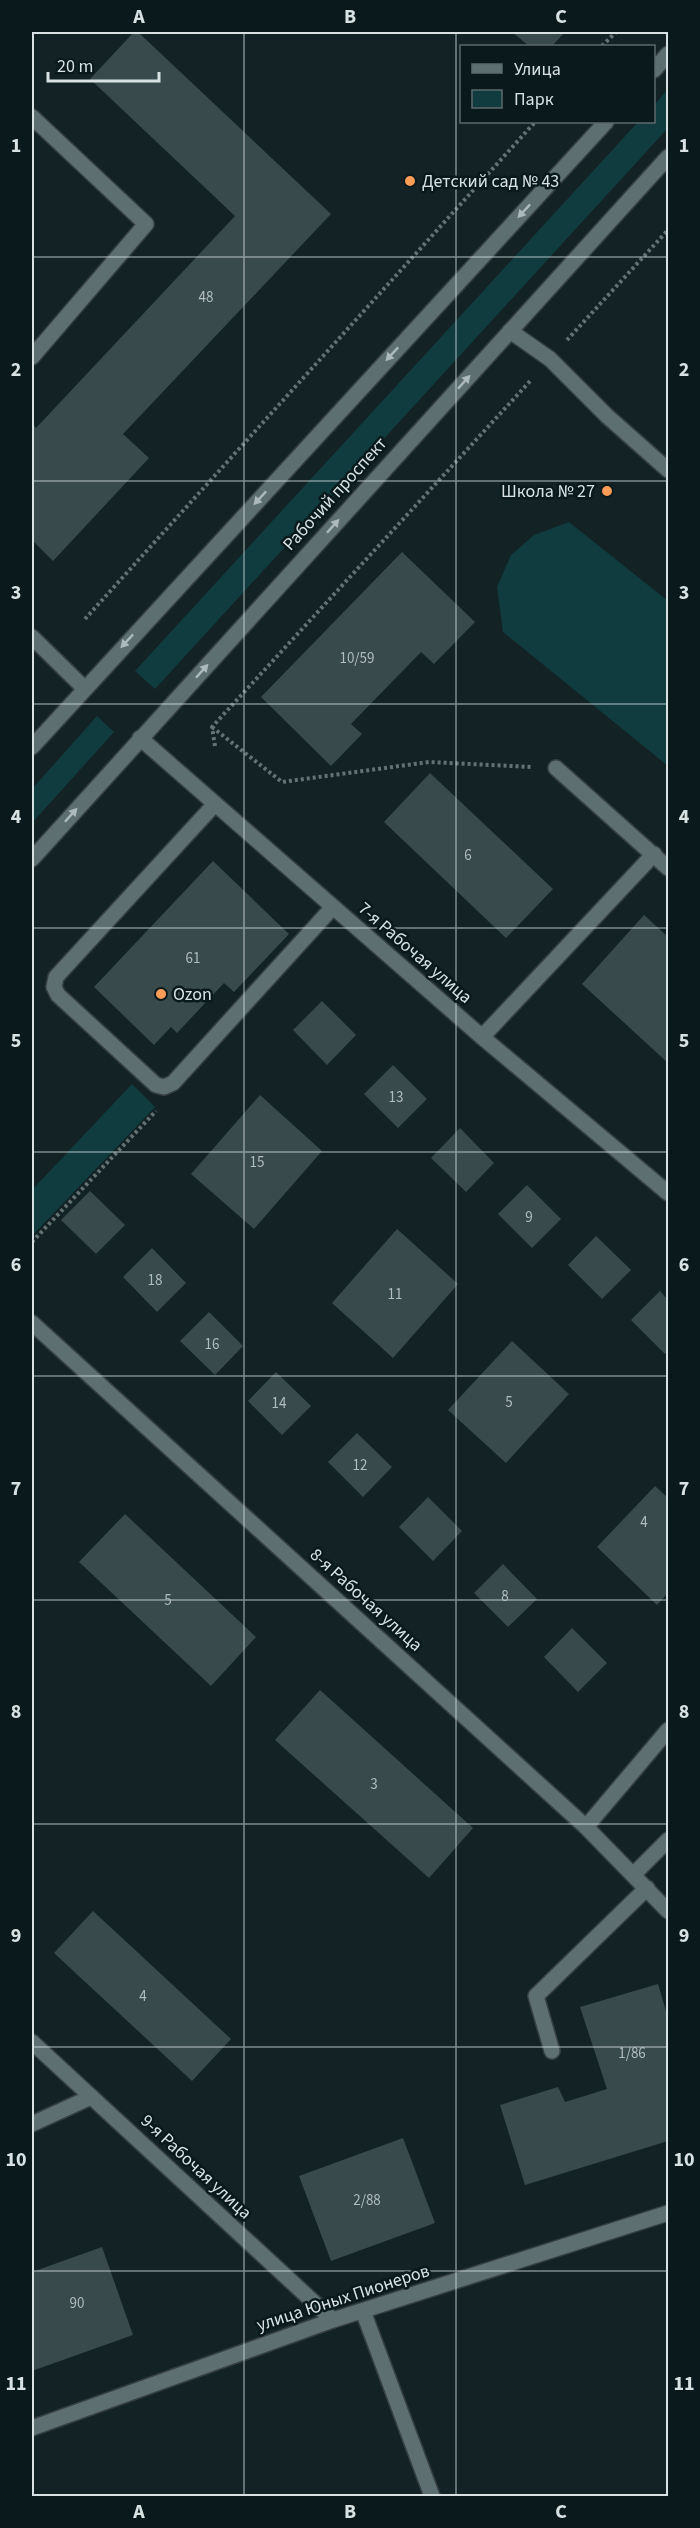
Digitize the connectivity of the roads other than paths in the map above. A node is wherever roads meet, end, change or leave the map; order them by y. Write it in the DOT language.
graph roads {
  1 [pos="669,54"];
  2 [pos="655,69"];
  3 [pos="32,117"];
  4 [pos="605,123"];
  5 [pos="669,157"];
  6 [pos="510,331"];
  7 [pos="32,357"];
  8 [pos="669,470"];
  9 [pos="32,637"];
  10 [pos="84,688"];
  11 [pos="140,738"];
  12 [pos="32,747"];
  13 [pos="556,768"];
  14 [pos="214,805"];
  15 [pos="654,854"];
  16 [pos="32,859"];
  17 [pos="669,868"];
  18 [pos="333,908"];
  19 [pos="482,1037"];
  20 [pos="669,1193"];
  21 [pos="32,1323"];
  22 [pos="669,1730"];
  23 [pos="586,1827"];
  24 [pos="669,1840"];
  25 [pos="633,1875"];
  26 [pos="647,1888"];
  27 [pos="669,1911"];
  28 [pos="32,2042"];
  29 [pos="552,2052"];
  30 [pos="91,2097"];
  31 [pos="32,2124"];
  32 [pos="669,2213"];
  33 [pos="363,2311"];
  34 [pos="333,2320"];
  35 [pos="32,2428"];
  36 [pos="432,2496"];
  1 -- 2 [label="street"];
  3 -- 7 [label="street"];
  4 -- 10 [label="street, one-way"];
  5 -- 6 [label="street, Рабочий проспект"];
  6 -- 8 [label="street"];
  11 -- 6 [label="street, Рабочий проспект, one-way"];
  9 -- 10 [label="street"];
  10 -- 12 [label="street"];
  11 -- 14 [label="street, 7-я Рабочая улица"];
  16 -- 11 [label="street, Рабочий проспект, one-way"];
  13 -- 15 [label="street"];
  14 -- 18 [label="street, 7-я Рабочая улица"];
  14 -- 18 [label="street"];
  15 -- 17 [label="street"];
  15 -- 19 [label="street"];
  18 -- 19 [label="street, 7-я Рабочая улица"];
  19 -- 20 [label="street, 7-я Рабочая улица"];
  21 -- 23 [label="street, 8-я Рабочая улица"];
  22 -- 23 [label="street"];
  23 -- 25 [label="street, 8-я Рабочая улица"];
  24 -- 25 [label="street"];
  25 -- 26 [label="street, 8-я Рабочая улица"];
  26 -- 27 [label="street, 8-я Рабочая улица"];
  26 -- 29 [label="street"];
  28 -- 30 [label="street, 9-я Рабочая улица"];
  30 -- 31 [label="street"];
  30 -- 34 [label="street, 9-я Рабочая улица"];
  32 -- 33 [label="street, улица Юных Пионеров"];
  33 -- 34 [label="street, улица Юных Пионеров"];
  33 -- 36 [label="street"];
  34 -- 35 [label="street, улица Юных Пионеров"];
}
